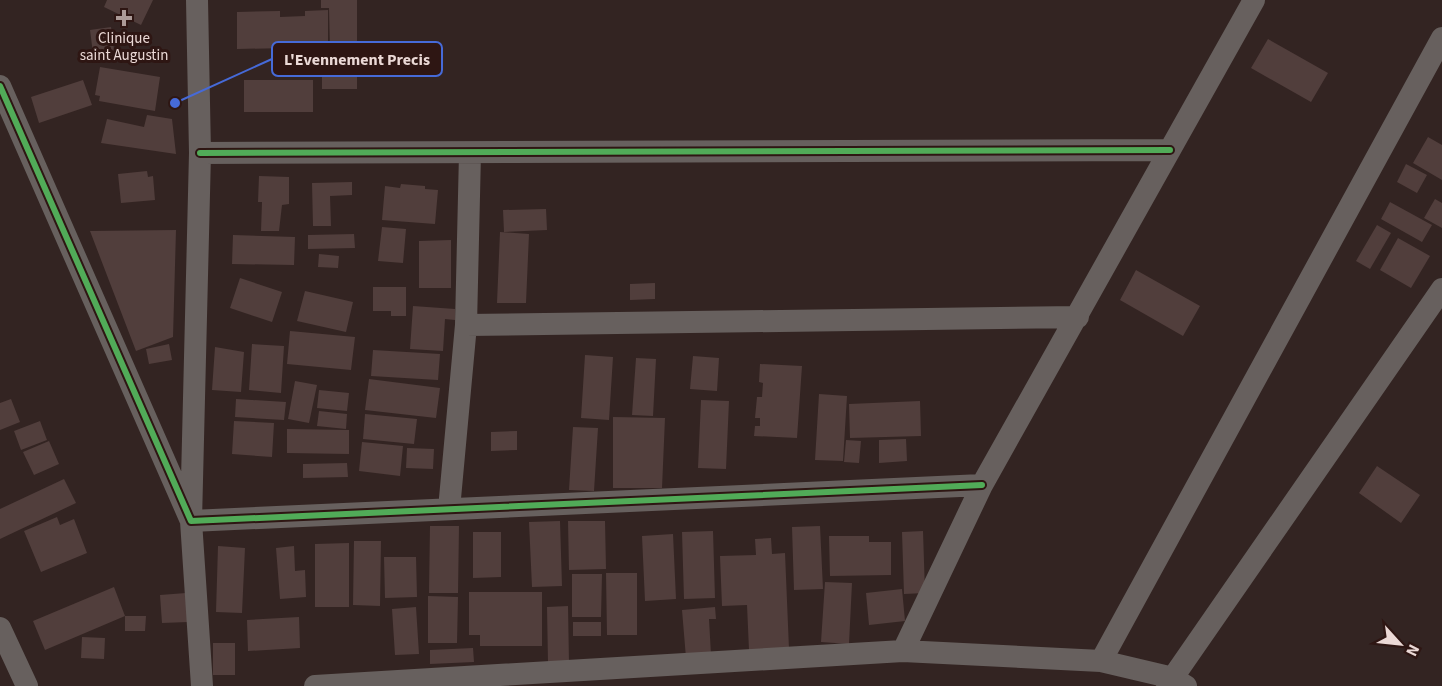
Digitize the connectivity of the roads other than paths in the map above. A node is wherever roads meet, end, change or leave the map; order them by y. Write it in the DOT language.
graph roads {
  1 [pos="197,0"];
  2 [pos="1254,0"];
  3 [pos="1442,38"];
  4 [pos="0,86"];
  5 [pos="1170,150"];
  6 [pos="200,153"];
  7 [pos="470,153"];
  8 [pos="1442,289"];
  9 [pos="1078,317"];
  10 [pos="466,325"];
  11 [pos="982,485"];
  12 [pos="449,509"];
  13 [pos="191,521"];
  14 [pos="0,628"];
  15 [pos="903,651"];
  16 [pos="1101,661"];
  17 [pos="1176,683"];
  18 [pos="27,686"];
  19 [pos="202,686"];
  20 [pos="315,686"];
  1 -- 6 [label="street"];
  2 -- 5 [label="street"];
  3 -- 16 [label="street"];
  4 -- 13 [label="street"];
  5 -- 7 [label="street"];
  5 -- 9 [label="street"];
  6 -- 7 [label="street"];
  6 -- 13 [label="street"];
  7 -- 10 [label="street"];
  8 -- 17 [label="street"];
  9 -- 10 [label="street"];
  9 -- 11 [label="street"];
  10 -- 12 [label="street"];
  11 -- 12 [label="street"];
  11 -- 15 [label="street"];
  12 -- 13 [label="street"];
  13 -- 19 [label="street"];
  14 -- 18 [label="street"];
  15 -- 16 [label="street"];
  15 -- 20 [label="street"];
  16 -- 17 [label="street"];
}
